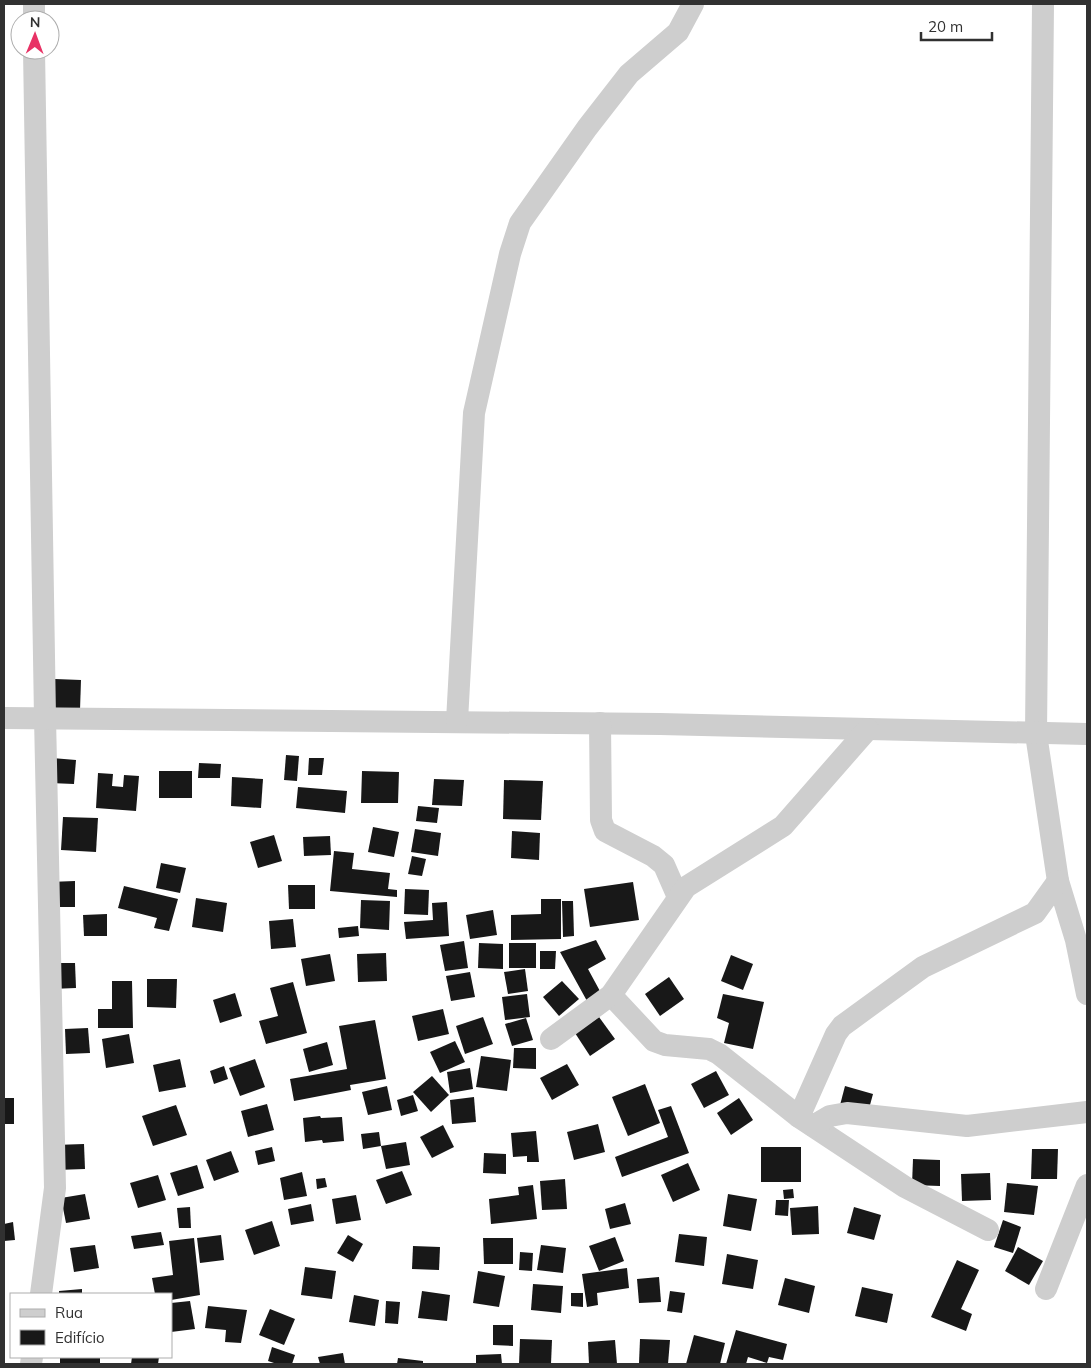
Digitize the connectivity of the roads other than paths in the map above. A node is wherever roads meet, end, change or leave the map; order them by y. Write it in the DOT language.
graph roads {
  1 [pos="694,4"];
  2 [pos="1043,4"];
  3 [pos="34,60"];
  4 [pos="45,717"];
  5 [pos="4,718"];
  6 [pos="458,722"];
  7 [pos="600,723"];
  8 [pos="868,730"];
  9 [pos="1036,734"];
  10 [pos="1087,734"];
  11 [pos="1058,881"];
  12 [pos="678,897"];
  13 [pos="1087,994"];
  14 [pos="611,995"];
  15 [pos="551,1039"];
  16 [pos="1087,1112"];
  17 [pos="806,1122"];
  18 [pos="1087,1185"];
  19 [pos="988,1230"];
  20 [pos="1046,1289"];
  21 [pos="41,1293"];
  1 -- 6 [label="street"];
  2 -- 9 [label="street"];
  3 -- 4 [label="street"];
  4 -- 5 [label="street"];
  4 -- 6 [label="street"];
  4 -- 21 [label="street"];
  6 -- 7 [label="street"];
  7 -- 8 [label="street"];
  7 -- 12 [label="street"];
  8 -- 9 [label="street"];
  8 -- 12 [label="street"];
  9 -- 10 [label="street"];
  9 -- 11 [label="street"];
  11 -- 13 [label="street"];
  11 -- 17 [label="street"];
  12 -- 14 [label="street"];
  14 -- 15 [label="street"];
  14 -- 17 [label="street"];
  16 -- 17 [label="street"];
  17 -- 19 [label="street"];
  18 -- 20 [label="street"];
}
